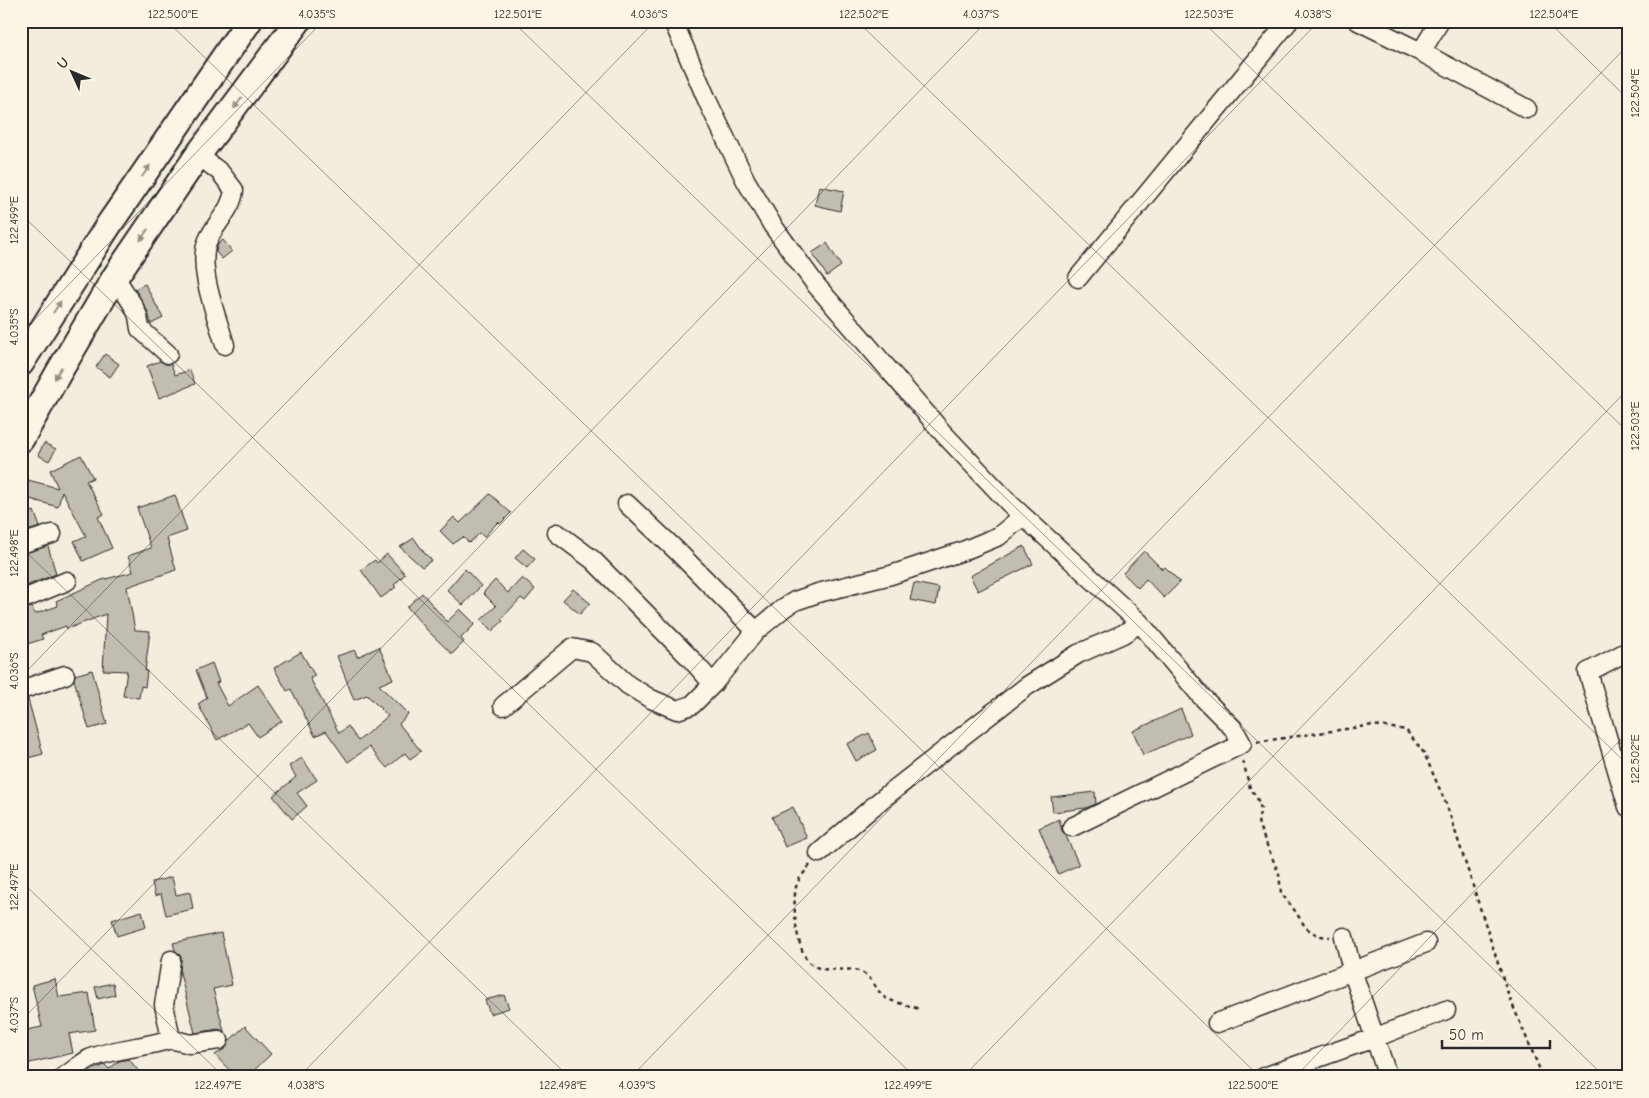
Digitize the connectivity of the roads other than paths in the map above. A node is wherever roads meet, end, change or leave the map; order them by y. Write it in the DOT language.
graph roads {
  1 [pos="249,21"];
  2 [pos="298,21"];
  3 [pos="674,21"];
  4 [pos="1289,21"];
  5 [pos="1358,21"];
  6 [pos="1440,21"];
  7 [pos="1421,52"];
  8 [pos="225,57"];
  9 [pos="257,77"];
  10 [pos="1527,109"];
  11 [pos="198,154"];
  12 [pos="116,277"];
  13 [pos="1078,278"];
  14 [pos="225,345"];
  15 [pos="168,354"];
  16 [pos="21,363"];
  17 [pos="21,439"];
  18 [pos="627,504"];
  19 [pos="1023,516"];
  20 [pos="557,533"];
  21 [pos="52,534"];
  22 [pos="21,544"];
  23 [pos="67,580"];
  24 [pos="21,600"];
  25 [pos="1140,623"];
  26 [pos="756,630"];
  27 [pos="1628,651"];
  28 [pos="65,675"];
  29 [pos="713,684"];
  30 [pos="21,690"];
  31 [pos="503,706"];
  32 [pos="1628,807"];
  33 [pos="1072,826"];
  34 [pos="819,853"];
  35 [pos="1344,937"];
  36 [pos="1426,943"];
  37 [pos="171,960"];
  38 [pos="1352,970"];
  39 [pos="1446,1010"];
  40 [pos="1216,1023"];
  41 [pos="1374,1038"];
  42 [pos="171,1039"];
  43 [pos="220,1040"];
  44 [pos="63,1077"];
  45 [pos="1264,1077"];
  46 [pos="1388,1077"];
  1 -- 8 [label="highway"];
  2 -- 9 [label="highway"];
  3 -- 19 [label="street"];
  4 -- 13 [label="street"];
  5 -- 7 [label="street"];
  6 -- 7 [label="street"];
  7 -- 10 [label="street"];
  8 -- 9 [label="highway"];
  16 -- 8 [label="highway, one-way"];
  9 -- 11 [label="highway, one-way"];
  11 -- 12 [label="highway, one-way"];
  11 -- 14 [label="street"];
  12 -- 15 [label="street"];
  12 -- 17 [label="highway, one-way"];
  18 -- 26 [label="street"];
  19 -- 25 [label="street"];
  19 -- 26 [label="street"];
  20 -- 29 [label="street"];
  21 -- 22 [label="street"];
  23 -- 24 [label="street"];
  25 -- 33 [label="street"];
  25 -- 34 [label="street"];
  26 -- 29 [label="street"];
  27 -- 32 [label="street"];
  28 -- 30 [label="street"];
  29 -- 31 [label="street"];
  35 -- 38 [label="street"];
  36 -- 38 [label="street"];
  37 -- 42 [label="street"];
  38 -- 40 [label="street"];
  38 -- 41 [label="street"];
  39 -- 41 [label="street"];
  41 -- 45 [label="street"];
  41 -- 46 [label="street"];
  42 -- 43 [label="street"];
  42 -- 44 [label="street"];
}
